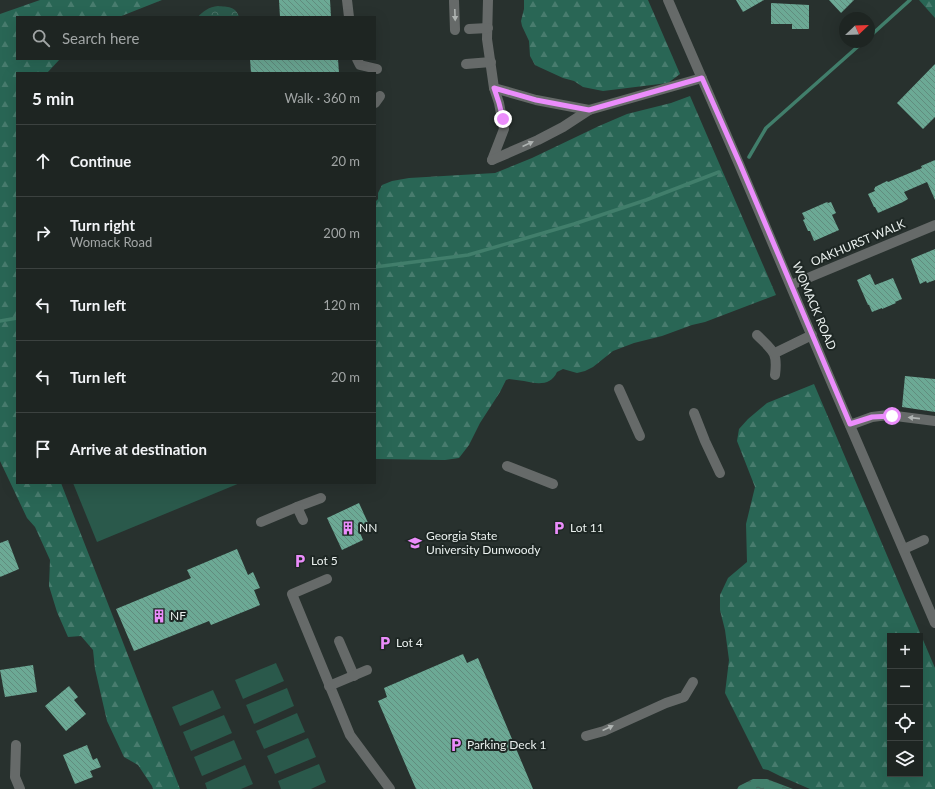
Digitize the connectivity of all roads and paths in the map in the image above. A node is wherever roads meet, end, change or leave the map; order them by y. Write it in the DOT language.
graph roads {
  1 [pos="347,0"];
  2 [pos="488,0"];
  3 [pos="668,0"];
  4 [pos="454,1"];
  5 [pos="349,16"];
  6 [pos="488,28"];
  7 [pos="469,29"];
  8 [pos="455,30"];
  9 [pos="358,60"];
  10 [pos="491,62"];
  11 [pos="466,64"];
  12 [pos="377,69"];
  13 [pos="702,78"];
  14 [pos="494,88"];
  15 [pos="589,110"];
  16 [pos="935,225"];
  17 [pos="791,285"];
  18 [pos="757,334"];
  19 [pos="812,335"];
  20 [pos="775,353"];
  21 [pos="775,375"];
  22 [pos="619,389"];
  23 [pos="694,413"];
  24 [pos="935,421"];
  25 [pos="850,424"];
  26 [pos="640,436"];
  27 [pos="507,466"];
  28 [pos="720,472"];
  29 [pos="553,484"];
  30 [pos="321,498"];
  31 [pos="297,506"];
  32 [pos="303,520"];
  33 [pos="261,522"];
  34 [pos="924,540"];
  35 [pos="904,549"];
  36 [pos="327,579"];
  37 [pos="935,623"];
  38 [pos="339,641"];
  39 [pos="367,670"];
  40 [pos="354,676"];
  41 [pos="693,682"];
  42 [pos="329,686"];
  43 [pos="586,736"];
  44 [pos="16,745"];
  45 [pos="20,789"];
  46 [pos="390,789"];
  1 -- 5 [label="street"];
  2 -- 6 [label="street"];
  3 -- 13 [label="street, WOMACK ROAD"];
  4 -- 8 [label="street, one-way"];
  6 -- 7 [label="street"];
  6 -- 10 [label="street"];
  9 -- 12 [label="street"];
  10 -- 11 [label="street"];
  10 -- 14 [label="street"];
  13 -- 15 [label="street"];
  13 -- 17 [label="street, WOMACK ROAD"];
  14 -- 15 [label="street"];
  14 -- 15 [label="street, one-way"];
  16 -- 17 [label="street, OAKHURST WALK"];
  17 -- 19 [label="street, WOMACK ROAD"];
  18 -- 20 [label="street"];
  19 -- 20 [label="street"];
  19 -- 25 [label="street, WOMACK ROAD"];
  20 -- 21 [label="street"];
  22 -- 26 [label="street"];
  23 -- 28 [label="street"];
  24 -- 25 [label="street, one-way"];
  25 -- 35 [label="street, WOMACK ROAD"];
  27 -- 29 [label="street"];
  30 -- 31 [label="street"];
  31 -- 32 [label="street"];
  31 -- 33 [label="street"];
  34 -- 35 [label="street"];
  35 -- 37 [label="street, WOMACK ROAD"];
  36 -- 42 [label="street"];
  38 -- 40 [label="street"];
  39 -- 40 [label="street"];
  40 -- 42 [label="street"];
  43 -- 41 [label="street, one-way"];
  42 -- 46 [label="street"];
  44 -- 45 [label="street"];
}
